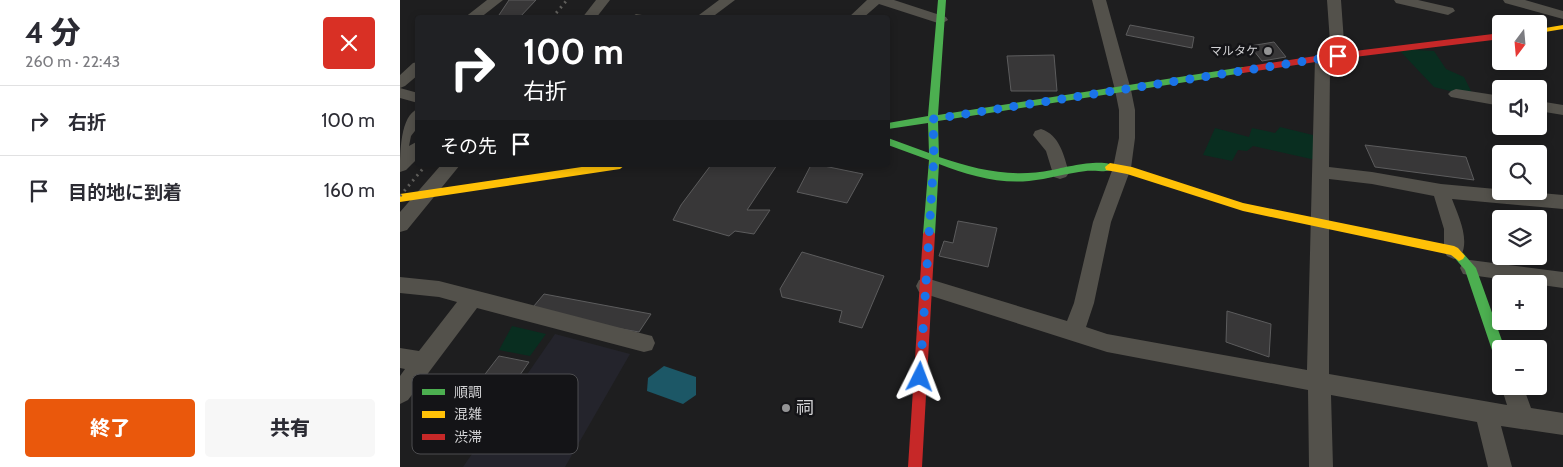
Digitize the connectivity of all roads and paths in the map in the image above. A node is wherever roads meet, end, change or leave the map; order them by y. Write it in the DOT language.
graph roads {
  1 [pos="496,0"];
  2 [pos="603,0"];
  3 [pos="728,0"];
  4 [pos="875,0"];
  5 [pos="881,0"];
  6 [pos="942,0"];
  7 [pos="1099,0"];
  8 [pos="1334,0"];
  9 [pos="1401,0"];
  10 [pos="1510,0"];
  11 [pos="1448,11"];
  12 [pos="474,15"];
  13 [pos="590,15"];
  14 [pos="706,15"];
  15 [pos="858,15"];
  16 [pos="1563,15"];
  17 [pos="941,20"];
  18 [pos="1563,28"];
  19 [pos="1548,30"];
  20 [pos="1492,37"];
  21 [pos="1330,57"];
  22 [pos="415,69"];
  23 [pos="400,83"];
  24 [pos="1123,90"];
  25 [pos="400,93"];
  26 [pos="1456,94"];
  27 [pos="415,97"];
  28 [pos="1492,100"];
  29 [pos="1547,107"];
  30 [pos="1563,110"];
  31 [pos="415,118"];
  32 [pos="933,119"];
  33 [pos="890,126"];
  34 [pos="1041,135"];
  35 [pos="890,142"];
  36 [pos="409,145"];
  37 [pos="934,156"];
  38 [pos="400,166"];
  39 [pos="449,167"];
  40 [pos="607,167"];
  41 [pos="1122,168"];
  42 [pos="1320,172"];
  43 [pos="1060,173"];
  44 [pos="1440,191"];
  45 [pos="426,194"];
  46 [pos="400,198"];
  47 [pos="1563,202"];
  48 [pos="1319,223"];
  49 [pos="400,225"];
  50 [pos="1454,251"];
  51 [pos="1470,268"];
  52 [pos="1563,280"];
  53 [pos="400,285"];
  54 [pos="926,286"];
  55 [pos="472,299"];
  56 [pos="1074,332"];
  57 [pos="1495,340"];
  58 [pos="644,343"];
  59 [pos="400,358"];
  60 [pos="424,362"];
  61 [pos="415,374"];
  62 [pos="412,378"];
  63 [pos="1318,382"];
  64 [pos="400,393"];
  65 [pos="1515,395"];
  66 [pos="1486,413"];
  67 [pos="1523,418"];
  68 [pos="1563,424"];
  69 [pos="915,467"];
  70 [pos="1321,467"];
  71 [pos="1500,467"];
  1 -- 12 [label="street"];
  2 -- 13 [label="street"];
  3 -- 14 [label="street"];
  4 -- 15 [label="street"];
  5 -- 17 [label="street"];
  6 -- 17 [label="street"];
  7 -- 24 [label="street"];
  8 -- 21 [label="street"];
  9 -- 11 [label="street"];
  10 -- 16 [label="street"];
  17 -- 32 [label="street"];
  18 -- 19 [label="street"];
  20 -- 21 [label="street"];
  21 -- 24 [label="street"];
  21 -- 42 [label="street"];
  22 -- 23 [label="street"];
  24 -- 32 [label="street"];
  24 -- 41 [label="street"];
  25 -- 27 [label="street"];
  26 -- 28 [label="street"];
  29 -- 30 [label="street"];
  31 -- 36 [label="street"];
  32 -- 33 [label="street"];
  32 -- 37 [label="street"];
  34 -- 43 [label="street"];
  35 -- 37 [label="street"];
  36 -- 38 [label="street"];
  37 -- 43 [label="street"];
  37 -- 54 [label="street"];
  39 -- 45 [label="street"];
  40 -- 45 [label="street"];
  41 -- 43 [label="street"];
  41 -- 48 [label="street"];
  41 -- 56 [label="street"];
  42 -- 44 [label="street"];
  42 -- 48 [label="street"];
  44 -- 47 [label="street"];
  44 -- 50 [label="street"];
  45 -- 46 [label="street"];
  45 -- 49 [label="street"];
  48 -- 50 [label="street"];
  48 -- 63 [label="street"];
  50 -- 51 [label="street"];
  51 -- 52 [label="street"];
  51 -- 57 [label="street"];
  53 -- 55 [label="street"];
  54 -- 56 [label="street"];
  54 -- 69 [label="street"];
  55 -- 58 [label="street"];
  55 -- 60 [label="street"];
  56 -- 63 [label="street"];
  59 -- 60 [label="street"];
  60 -- 61 [label="street"];
  62 -- 64 [label="street"];
  63 -- 66 [label="street"];
  63 -- 70 [label="street"];
  65 -- 67 [label="street"];
  66 -- 67 [label="street"];
  66 -- 71 [label="street"];
  67 -- 68 [label="street"];
}
